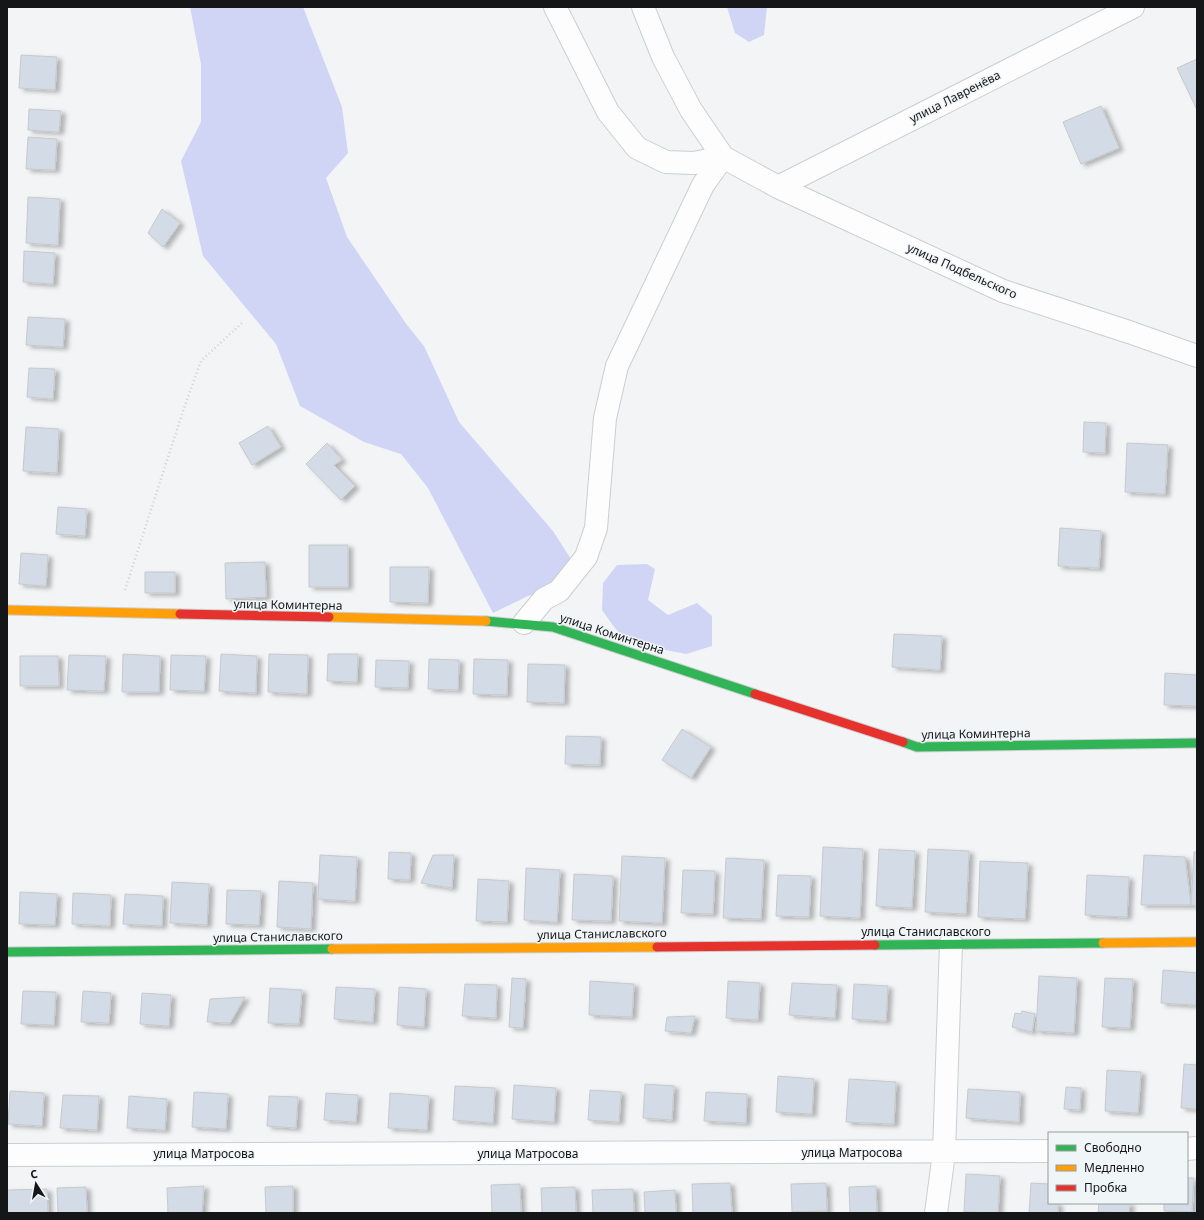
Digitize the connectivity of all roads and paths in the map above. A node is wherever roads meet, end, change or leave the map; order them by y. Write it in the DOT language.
graph roads {
  1 [pos="555,7"];
  2 [pos="643,7"];
  3 [pos="1133,7"];
  4 [pos="723,157"];
  5 [pos="778,188"];
  6 [pos="244,322"];
  7 [pos="1197,356"];
  8 [pos="7,610"];
  9 [pos="118,614"];
  10 [pos="524,623"];
  11 [pos="1197,743"];
  12 [pos="1197,942"];
  13 [pos="951,943"];
  14 [pos="7,952"];
  15 [pos="1048,1151"];
  16 [pos="944,1153"];
  17 [pos="7,1155"];
  18 [pos="936,1213"];
  1 -- 4 [label="street"];
  2 -- 4 [label="street"];
  3 -- 5 [label="street, улица Лавренёва"];
  4 -- 5 [label="street, улица Подбельского"];
  4 -- 10 [label="street"];
  5 -- 7 [label="street, улица Подбельского"];
  6 -- 9 [label="path"];
  8 -- 9 [label="street, улица Коминтерна"];
  9 -- 10 [label="street, улица Коминтерна"];
  10 -- 11 [label="street, улица Коминтерна"];
  12 -- 13 [label="street, улица Станиславского"];
  13 -- 14 [label="street, улица Станиславского"];
  13 -- 16 [label="street"];
  15 -- 16 [label="street, улица Матросова"];
  16 -- 17 [label="street, улица Матросова"];
  16 -- 18 [label="street"];
}
